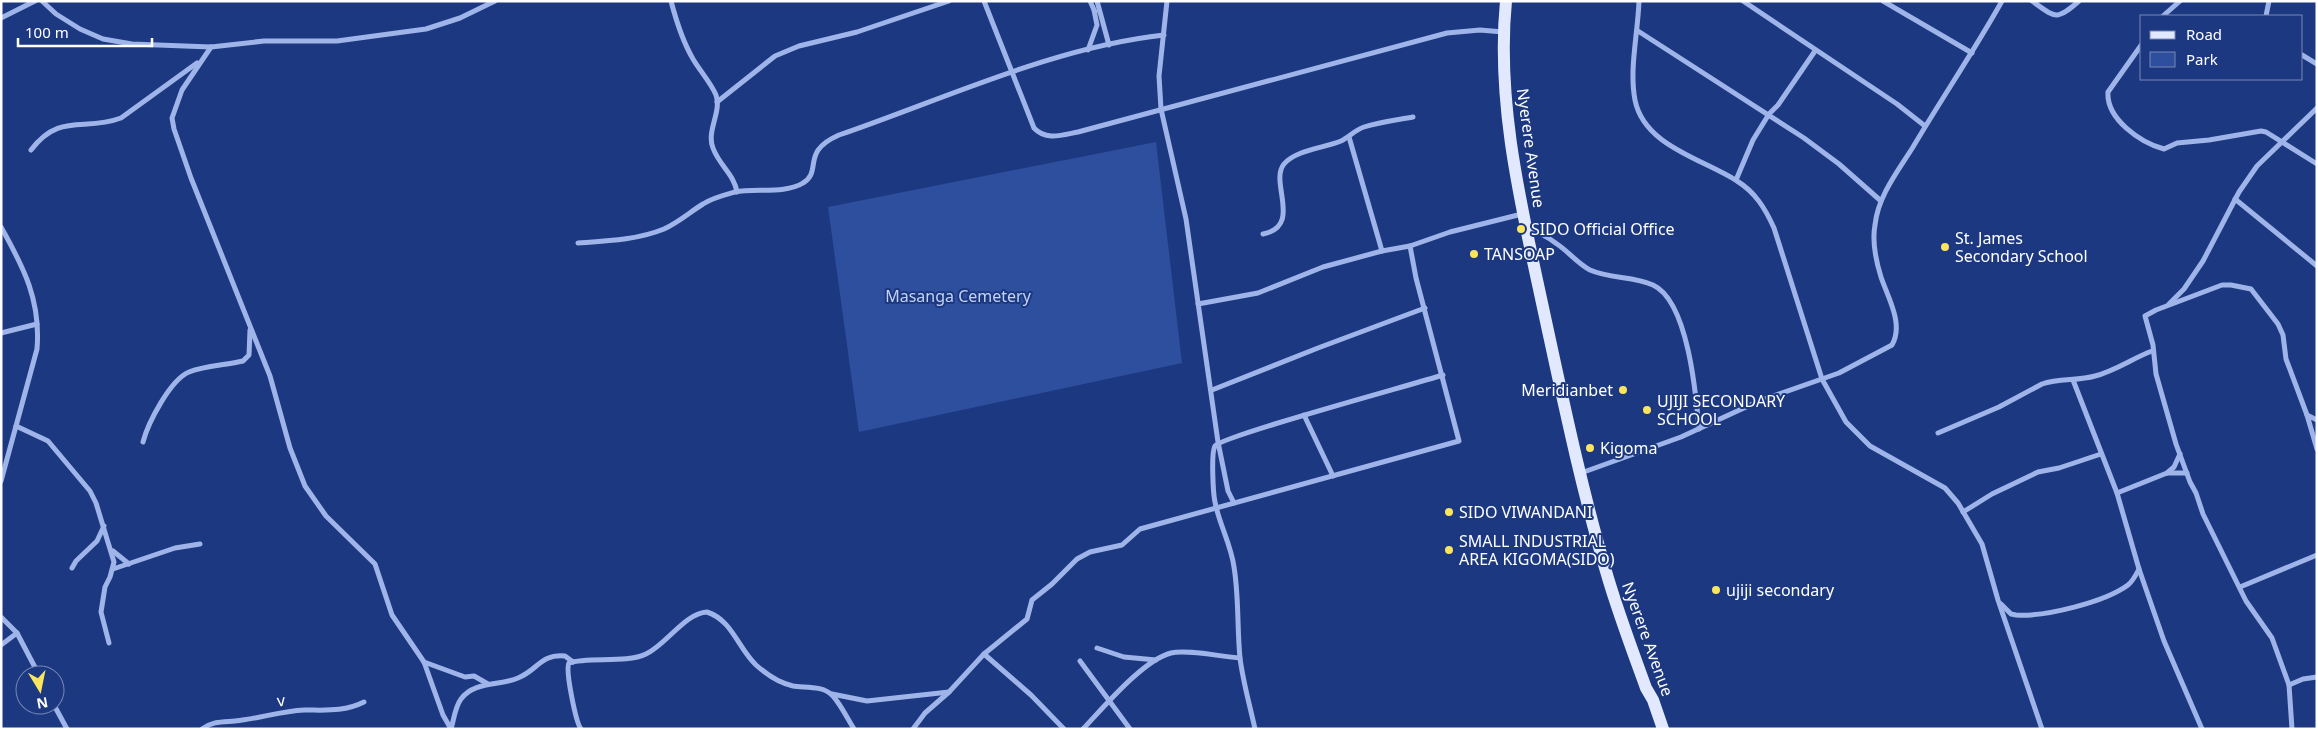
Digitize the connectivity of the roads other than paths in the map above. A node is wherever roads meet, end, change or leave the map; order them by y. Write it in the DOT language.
graph roads {
  1 [pos="36,1"];
  2 [pos="42,1"];
  3 [pos="495,1"];
  4 [pos="672,1"];
  5 [pos="949,1"];
  6 [pos="984,1"];
  7 [pos="1090,1"];
  8 [pos="1097,1"];
  9 [pos="1167,1"];
  10 [pos="1506,1"];
  11 [pos="1639,1"];
  12 [pos="1743,1"];
  13 [pos="1883,1"];
  14 [pos="2002,1"];
  15 [pos="2032,1"];
  16 [pos="2079,1"];
  17 [pos="2180,1"];
  18 [pos="2269,1"];
  19 [pos="1094,10"];
  20 [pos="2164,15"];
  21 [pos="2266,15"];
  22 [pos="1,18"];
  23 [pos="1102,21"];
  24 [pos="1638,31"];
  25 [pos="1503,32"];
  26 [pos="1164,35"];
  27 [pos="1109,44"];
  28 [pos="211,47"];
  29 [pos="2140,47"];
  30 [pos="1088,50"];
  31 [pos="1815,51"];
  32 [pos="1972,53"];
  33 [pos="2303,56"];
  34 [pos="200,61"];
  35 [pos="2317,64"];
  36 [pos="1011,73"];
  37 [pos="717,102"];
  38 [pos="2317,108"];
  39 [pos="1161,109"];
  40 [pos="1769,114"];
  41 [pos="1413,117"];
  42 [pos="1925,126"];
  43 [pos="1349,137"];
  44 [pos="2282,143"];
  45 [pos="31,150"];
  46 [pos="2317,164"];
  47 [pos="1736,180"];
  48 [pos="737,192"];
  49 [pos="2235,199"];
  50 [pos="1881,201"];
  51 [pos="1523,213"];
  52 [pos="1,227"];
  53 [pos="1526,227"];
  54 [pos="1262,234"];
  55 [pos="578,243"];
  56 [pos="1410,246"];
  57 [pos="1382,251"];
  58 [pos="2317,266"];
  59 [pos="1198,304"];
  60 [pos="2167,306"];
  61 [pos="1425,308"];
  62 [pos="37,324"];
  63 [pos="250,329"];
  64 [pos="1,333"];
  65 [pos="2152,351"];
  66 [pos="1443,376"];
  67 [pos="1822,379"];
  68 [pos="2073,380"];
  69 [pos="1212,390"];
  70 [pos="1304,415"];
  71 [pos="2307,415"];
  72 [pos="2317,420"];
  73 [pos="16,426"];
  74 [pos="1699,429"];
  75 [pos="1938,433"];
  76 [pos="143,442"];
  77 [pos="1218,442"];
  78 [pos="2317,449"];
  79 [pos="2101,454"];
  80 [pos="2180,454"];
  81 [pos="1581,473"];
  82 [pos="2167,473"];
  83 [pos="2187,473"];
  84 [pos="1333,476"];
  85 [pos="1,481"];
  86 [pos="2117,493"];
  87 [pos="1234,503"];
  88 [pos="1216,508"];
  89 [pos="1963,512"];
  90 [pos="104,526"];
  91 [pos="200,544"];
  92 [pos="111,550"];
  93 [pos="2317,555"];
  94 [pos="130,565"];
  95 [pos="72,568"];
  96 [pos="113,568"];
  97 [pos="2139,569"];
  98 [pos="2240,587"];
  99 [pos="1998,600"];
  100 [pos="1,617"];
  101 [pos="17,633"];
  102 [pos="109,643"];
  103 [pos="1,645"];
  104 [pos="1098,648"];
  105 [pos="984,654"];
  106 [pos="1240,658"];
  107 [pos="1156,660"];
  108 [pos="1080,661"];
  109 [pos="424,662"];
  110 [pos="573,662"];
  111 [pos="34,665"];
  112 [pos="2317,677"];
  113 [pos="488,684"];
  114 [pos="2288,685"];
  115 [pos="950,692"];
  116 [pos="832,694"];
  117 [pos="364,702"];
  118 [pos="1109,702"];
  119 [pos="59,715"];
  120 [pos="66,729"];
  121 [pos="202,729"];
  122 [pos="581,729"];
  123 [pos="854,729"];
  124 [pos="913,729"];
  125 [pos="1064,729"];
  126 [pos="1083,729"];
  127 [pos="1130,729"];
  128 [pos="1256,729"];
  129 [pos="1663,729"];
  130 [pos="2042,729"];
  131 [pos="2202,729"];
  132 [pos="2292,729"];
  1 -- 22 [label="street"];
  2 -- 28 [label="street"];
  3 -- 28 [label="street"];
  4 -- 37 [label="street"];
  5 -- 37 [label="street"];
  6 -- 36 [label="street"];
  7 -- 19 [label="street"];
  8 -- 23 [label="street"];
  9 -- 26 [label="street"];
  10 -- 25 [label="main road, Nyerere Avenue"];
  11 -- 24 [label="street"];
  12 -- 31 [label="street"];
  13 -- 32 [label="street"];
  14 -- 32 [label="street"];
  15 -- 16 [label="street"];
  17 -- 20 [label="street"];
  18 -- 21 [label="street"];
  19 -- 23 [label="street"];
  19 -- 30 [label="street"];
  23 -- 27 [label="street"];
  24 -- 40 [label="street"];
  24 -- 47 [label="street"];
  25 -- 39 [label="street"];
  25 -- 51 [label="main road, Nyerere Avenue"];
  26 -- 27 [label="street"];
  26 -- 39 [label="street"];
  27 -- 30 [label="street"];
  28 -- 34 [label="street"];
  29 -- 44 [label="street"];
  30 -- 36 [label="street"];
  31 -- 40 [label="street"];
  31 -- 42 [label="street"];
  32 -- 42 [label="street"];
  33 -- 35 [label="street"];
  34 -- 45 [label="street"];
  34 -- 63 [label="street"];
  36 -- 39 [label="street"];
  36 -- 48 [label="street"];
  37 -- 48 [label="street"];
  38 -- 44 [label="street"];
  39 -- 59 [label="street"];
  40 -- 47 [label="street"];
  40 -- 50 [label="street"];
  41 -- 43 [label="street"];
  42 -- 50 [label="street"];
  43 -- 54 [label="street"];
  43 -- 57 [label="street"];
  44 -- 46 [label="street"];
  44 -- 49 [label="street"];
  47 -- 67 [label="street"];
  48 -- 55 [label="street"];
  49 -- 58 [label="street"];
  49 -- 60 [label="street"];
  50 -- 67 [label="street"];
  51 -- 53 [label="main road, Nyerere Avenue"];
  51 -- 56 [label="street"];
  52 -- 62 [label="street"];
  53 -- 74 [label="street"];
  53 -- 81 [label="main road, Nyerere Avenue"];
  56 -- 57 [label="street"];
  56 -- 61 [label="street"];
  57 -- 59 [label="street"];
  59 -- 69 [label="street"];
  60 -- 65 [label="street"];
  60 -- 71 [label="street"];
  61 -- 66 [label="street"];
  61 -- 69 [label="street"];
  62 -- 64 [label="street"];
  62 -- 73 [label="street"];
  63 -- 76 [label="street"];
  63 -- 109 [label="street"];
  65 -- 68 [label="street"];
  65 -- 80 [label="street"];
  66 -- 70 [label="street"];
  66 -- 84 [label="street"];
  67 -- 74 [label="street"];
  67 -- 89 [label="street"];
  68 -- 75 [label="street"];
  68 -- 79 [label="street"];
  69 -- 77 [label="street"];
  70 -- 77 [label="street"];
  70 -- 84 [label="street"];
  71 -- 72 [label="street"];
  71 -- 78 [label="street"];
  73 -- 85 [label="street"];
  73 -- 90 [label="street"];
  74 -- 81 [label="street"];
  77 -- 87 [label="street"];
  77 -- 88 [label="street"];
  79 -- 86 [label="street"];
  79 -- 89 [label="street"];
  80 -- 82 [label="street"];
  80 -- 83 [label="street"];
  81 -- 129 [label="main road, Nyerere Avenue"];
  82 -- 83 [label="street"];
  82 -- 86 [label="street"];
  83 -- 98 [label="street"];
  84 -- 87 [label="street"];
  86 -- 97 [label="street"];
  87 -- 88 [label="street"];
  88 -- 105 [label="street"];
  88 -- 106 [label="street"];
  89 -- 99 [label="street"];
  90 -- 92 [label="street"];
  90 -- 95 [label="street"];
  91 -- 94 [label="street"];
  92 -- 94 [label="street"];
  92 -- 96 [label="street"];
  93 -- 98 [label="street"];
  94 -- 96 [label="street"];
  96 -- 102 [label="street"];
  97 -- 99 [label="street"];
  97 -- 131 [label="street"];
  98 -- 114 [label="street"];
  99 -- 130 [label="street"];
  100 -- 101 [label="street"];
  101 -- 103 [label="street"];
  101 -- 111 [label="street"];
  104 -- 107 [label="street"];
  105 -- 115 [label="street"];
  105 -- 125 [label="street"];
  106 -- 107 [label="street"];
  106 -- 128 [label="street"];
  107 -- 118 [label="street"];
  108 -- 118 [label="street"];
  109 -- 113 [label="street"];
  109 -- 113 [label="street"];
  110 -- 113 [label="street"];
  110 -- 116 [label="street"];
  110 -- 122 [label="street"];
  112 -- 114 [label="street"];
  114 -- 132 [label="street"];
  115 -- 116 [label="street"];
  115 -- 124 [label="street"];
  116 -- 123 [label="street"];
  117 -- 121 [label="street, v"];
  118 -- 126 [label="street"];
  118 -- 127 [label="street"];
  119 -- 120 [label="street"];
}
